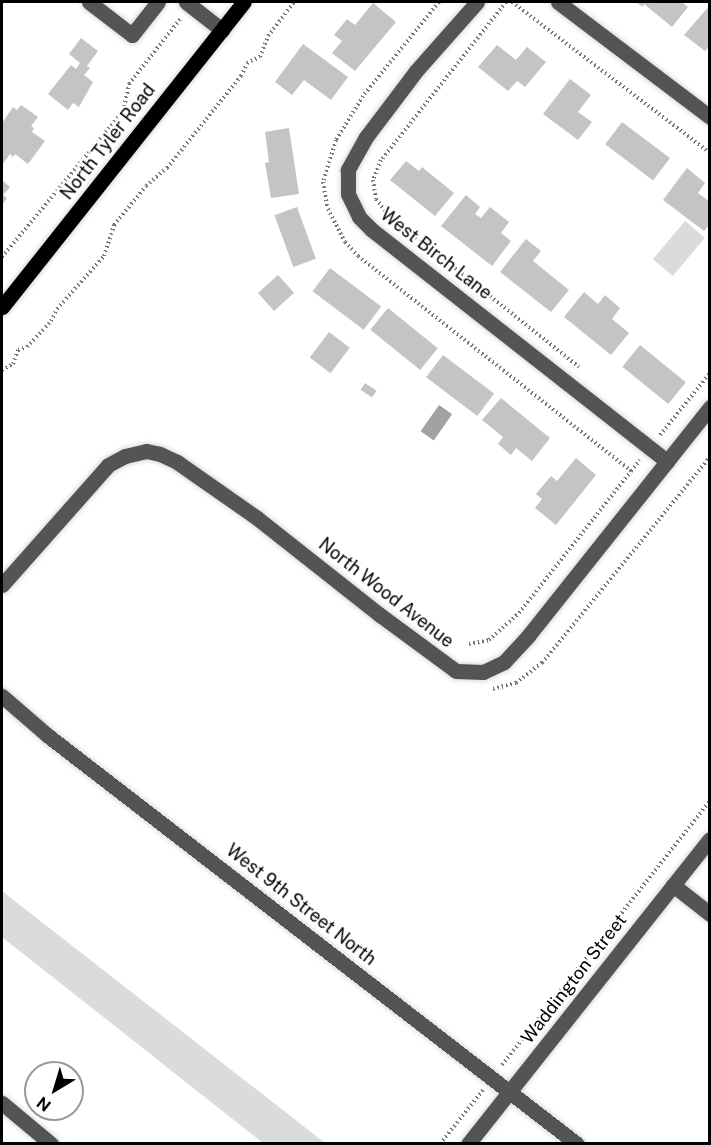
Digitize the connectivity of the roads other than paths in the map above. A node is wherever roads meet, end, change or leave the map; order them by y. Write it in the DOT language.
graph roads {
  1 [pos="89,2"];
  2 [pos="158,2"];
  3 [pos="244,2"];
  4 [pos="477,2"];
  5 [pos="558,2"];
  6 [pos="188,4"];
  7 [pos="222,30"];
  8 [pos="710,117"];
  9 [pos="2,307"];
  10 [pos="710,407"];
  11 [pos="667,461"];
  12 [pos="2,585"];
  13 [pos="2,696"];
  14 [pos="710,839"];
  15 [pos="673,885"];
  16 [pos="710,915"];
  17 [pos="510,1091"];
  18 [pos="2,1103"];
  19 [pos="51,1143"];
  20 [pos="468,1143"];
  21 [pos="577,1143"];
  1 -- 2 [label="street"];
  3 -- 7 [label="main road, North Tyler Road"];
  4 -- 11 [label="street, West Birch Lane"];
  5 -- 8 [label="street"];
  6 -- 7 [label="street"];
  7 -- 9 [label="main road, North Tyler Road"];
  10 -- 11 [label="street, North Wood Avenue"];
  11 -- 12 [label="street, North Wood Avenue"];
  13 -- 17 [label="street, West 9th Street North"];
  14 -- 15 [label="street, Waddington Street"];
  15 -- 16 [label="street"];
  15 -- 17 [label="street, Waddington Street"];
  17 -- 20 [label="street, Waddington Street"];
  17 -- 21 [label="street, West 9th Street North"];
  18 -- 19 [label="street"];
}
